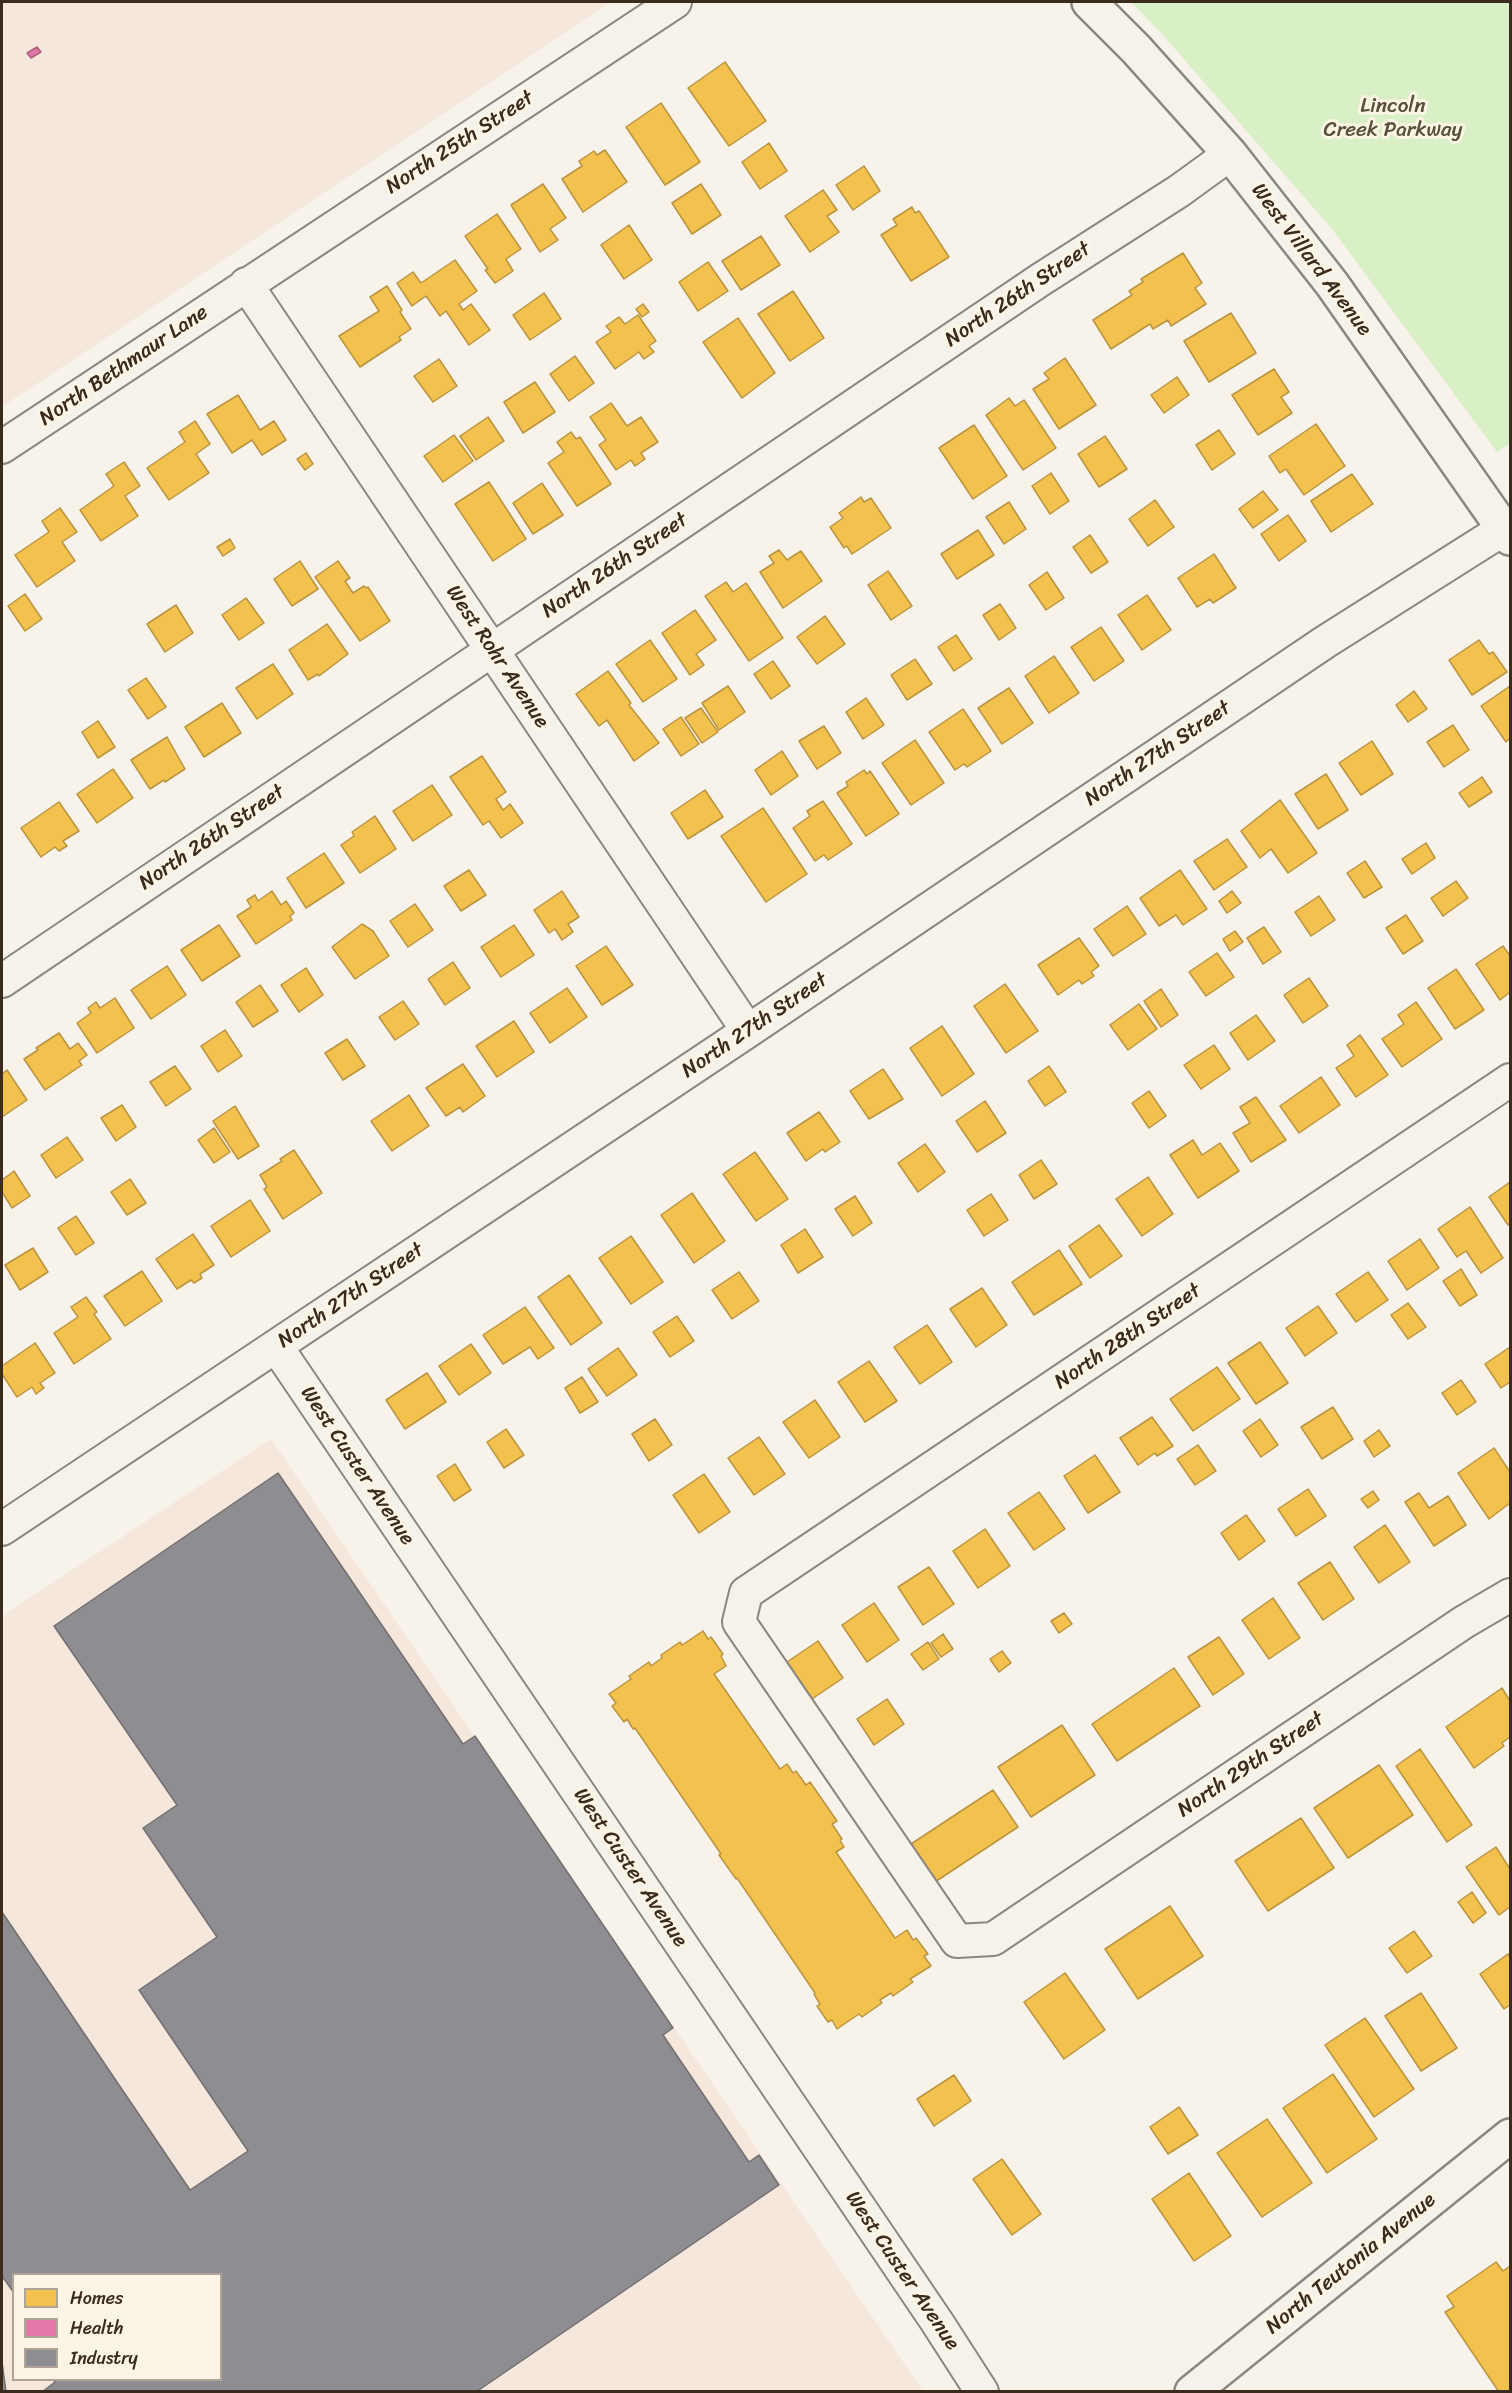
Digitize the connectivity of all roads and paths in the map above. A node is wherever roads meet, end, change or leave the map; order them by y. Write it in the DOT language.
graph roads {
  1 [pos="675,2"];
  2 [pos="1089,2"];
  3 [pos="1230,154"];
  4 [pos="246,284"];
  5 [pos="2,447"];
  6 [pos="1508,530"];
  7 [pos="491,650"];
  8 [pos="2,981"];
  9 [pos="748,1031"];
  10 [pos="1510,1080"];
  11 [pos="276,1346"];
  12 [pos="2,1529"];
  13 [pos="1510,1595"];
  14 [pos="993,1939"];
  15 [pos="1510,2136"];
  16 [pos="982,2391"];
  17 [pos="1192,2391"];
  1 -- 4 [label="street, North 25th Street"];
  2 -- 3 [label="street, West Villard Avenue"];
  3 -- 6 [label="street, West Villard Avenue"];
  3 -- 7 [label="street, North 26th Street"];
  4 -- 5 [label="street, North Bethmaur Lane"];
  4 -- 7 [label="street, West Rohr Avenue"];
  6 -- 9 [label="street, North 27th Street"];
  7 -- 8 [label="street, North 26th Street"];
  7 -- 9 [label="street, West Rohr Avenue"];
  9 -- 11 [label="street, North 27th Street"];
  10 -- 14 [label="street, North 28th Street"];
  11 -- 12 [label="street, North 27th Street"];
  11 -- 16 [label="street, West Custer Avenue"];
  13 -- 14 [label="street, North 29th Street"];
  15 -- 17 [label="street, North Teutonia Avenue"];
}
